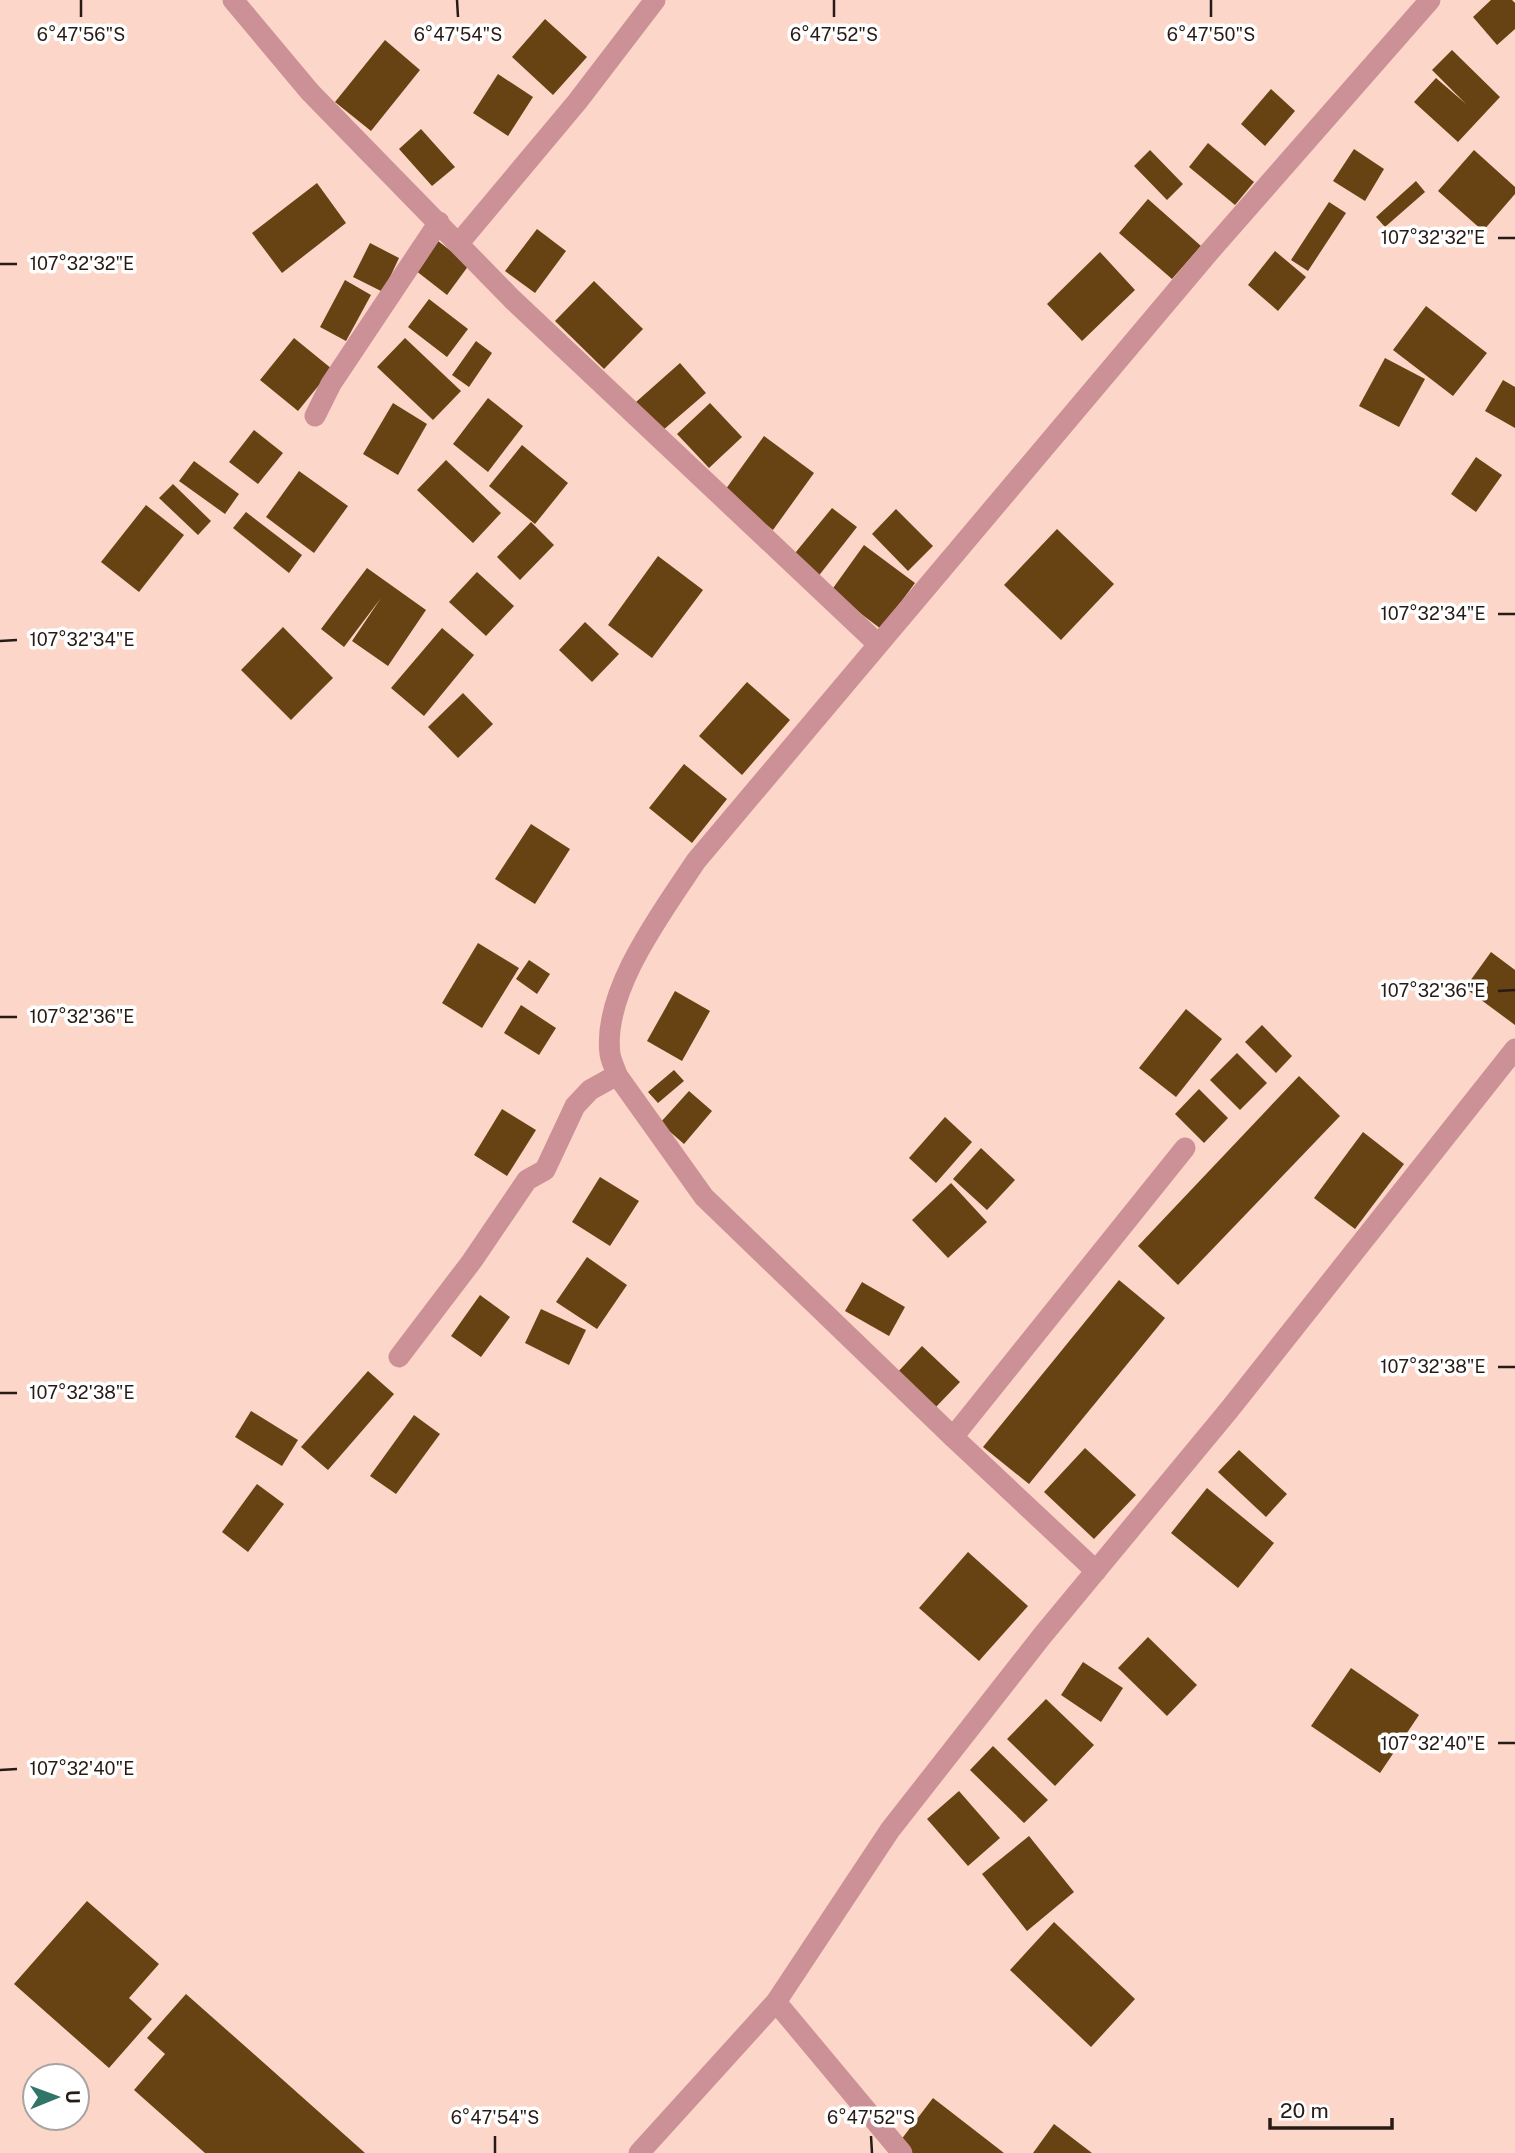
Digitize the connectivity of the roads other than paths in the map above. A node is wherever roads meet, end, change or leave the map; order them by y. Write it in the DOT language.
graph roads {
  1 [pos="233,0"];
  2 [pos="654,0"];
  3 [pos="1430,0"];
  4 [pos="439,222"];
  5 [pos="458,243"];
  6 [pos="315,416"];
  7 [pos="878,644"];
  8 [pos="1515,1049"];
  9 [pos="617,1075"];
  10 [pos="1185,1148"];
  11 [pos="399,1357"];
  12 [pos="953,1437"];
  13 [pos="1096,1571"];
  14 [pos="776,2002"];
  15 [pos="639,2153"];
  16 [pos="902,2153"];
  1 -- 4 [label="street"];
  2 -- 5 [label="street"];
  3 -- 7 [label="street"];
  4 -- 5 [label="street"];
  4 -- 6 [label="street"];
  5 -- 7 [label="street"];
  7 -- 9 [label="street"];
  8 -- 13 [label="street"];
  9 -- 11 [label="street"];
  9 -- 12 [label="street"];
  10 -- 12 [label="street"];
  12 -- 13 [label="street"];
  13 -- 14 [label="street"];
  14 -- 15 [label="street"];
  14 -- 16 [label="street"];
}
